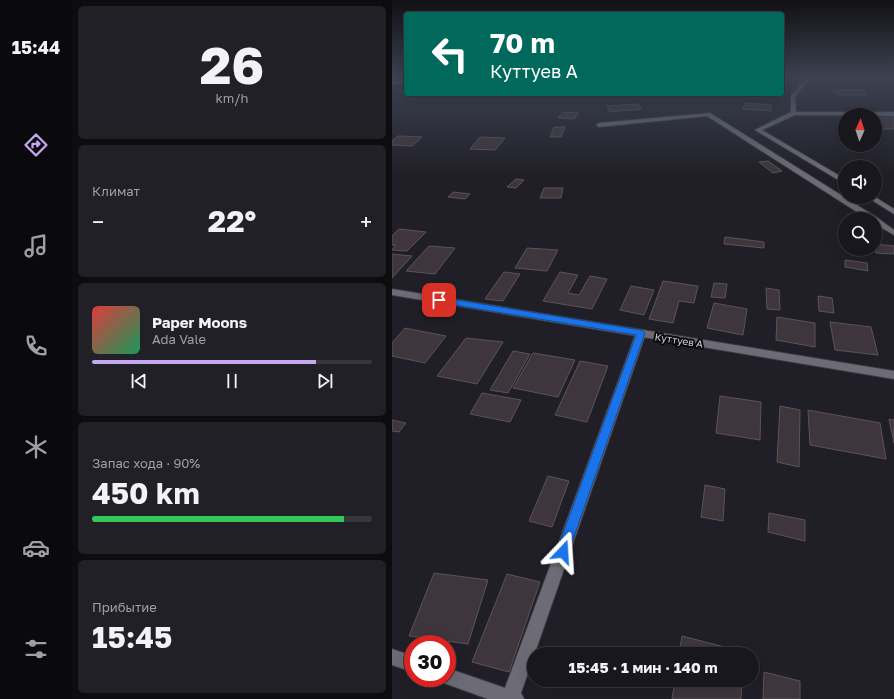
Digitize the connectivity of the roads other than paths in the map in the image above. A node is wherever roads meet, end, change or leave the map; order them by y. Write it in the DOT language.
graph roads {
  1 [pos="794,110"];
  2 [pos="794,113"];
  3 [pos="894,114"];
  4 [pos="599,125"];
  5 [pos="838,178"];
  6 [pos="881,204"];
  7 [pos="861,212"];
  8 [pos="894,212"];
  9 [pos="882,225"];
  10 [pos="894,233"];
  11 [pos="392,292"];
  12 [pos="641,333"];
  13 [pos="894,375"];
  14 [pos="392,657"];
  15 [pos="404,661"];
  16 [pos="456,679"];
  17 [pos="513,698"];
  1 -- 2 [label="street"];
  2 -- 3 [label="street"];
  2 -- 5 [label="street"];
  4 -- 7 [label="street"];
  6 -- 8 [label="street"];
  9 -- 10 [label="street"];
  11 -- 12 [label="street, Куттуев А"];
  12 -- 13 [label="street, Куттуев А"];
  12 -- 17 [label="street"];
  14 -- 15 [label="street"];
  16 -- 17 [label="street"];
}
